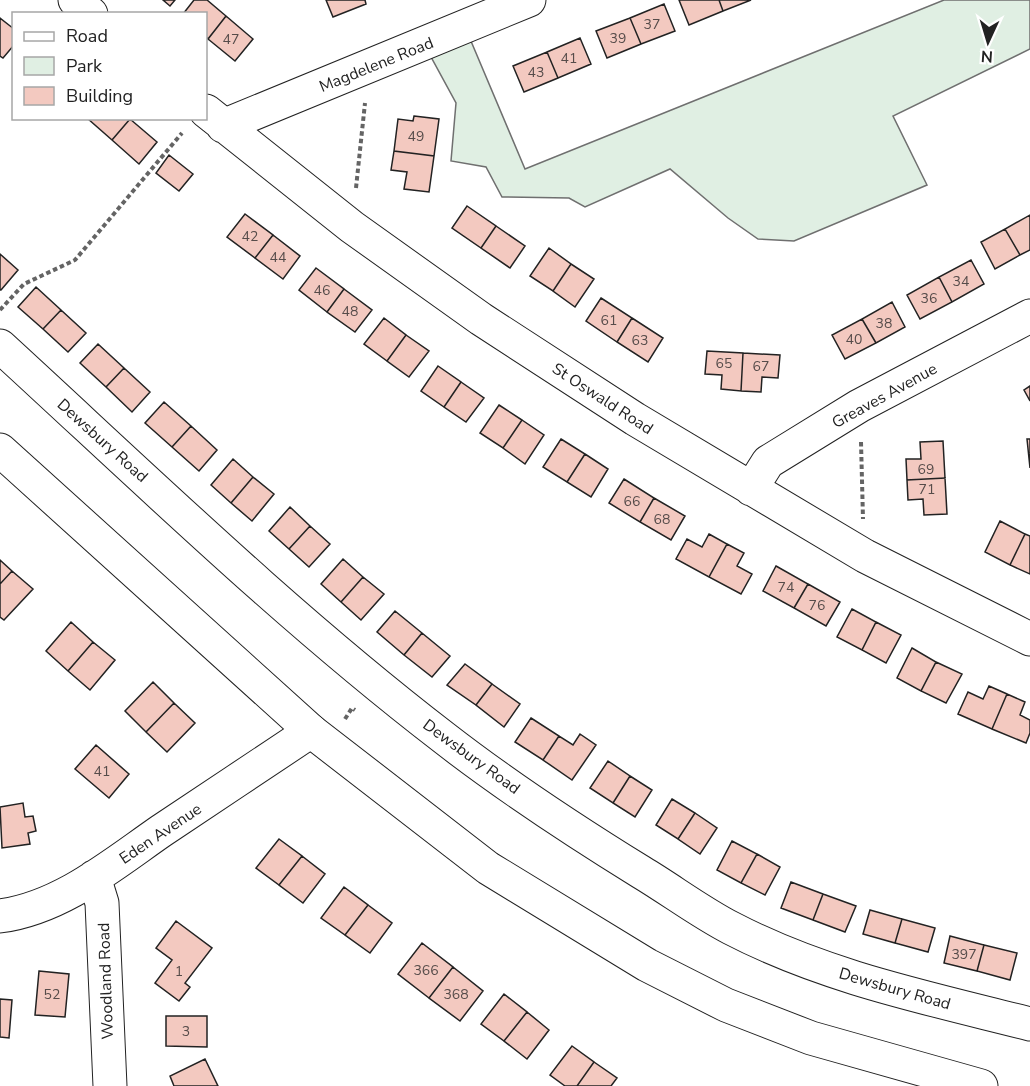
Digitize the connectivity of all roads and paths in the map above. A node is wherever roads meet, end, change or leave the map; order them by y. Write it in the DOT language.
graph roads {
  1 [pos="75,0"];
  2 [pos="529,0"];
  3 [pos="89,12"];
  4 [pos="369,67"];
  5 [pos="205,122"];
  6 [pos="352,227"];
  7 [pos="0,310"];
  8 [pos="1030,316"];
  9 [pos="0,346"];
  10 [pos="859,406"];
  11 [pos="0,450"];
  12 [pos="751,489"];
  13 [pos="865,555"];
  14 [pos="1030,639"];
  15 [pos="361,714"];
  16 [pos="320,738"];
  17 [pos="94,877"];
  18 [pos="0,916"];
  19 [pos="1030,1023"];
  20 [pos="110,1086"];
  21 [pos="981,1086"];
  1 -- 3 [label="main road"];
  2 -- 4 [label="main road, Magdelene Road"];
  4 -- 5 [label="main road, Magdelene Road"];
  4 -- 6 [label="path"];
  5 -- 6 [label="main road, St Oswald Road"];
  5 -- 7 [label="path"];
  6 -- 12 [label="main road, St Oswald Road"];
  8 -- 10 [label="main road, Greaves Avenue"];
  9 -- 19 [label="main road, Dewsbury Road"];
  10 -- 12 [label="main road, Greaves Avenue"];
  10 -- 13 [label="path"];
  11 -- 16 [label="main road"];
  12 -- 13 [label="main road, St Oswald Road"];
  13 -- 14 [label="main road, St Oswald Road"];
  15 -- 16 [label="path"];
  16 -- 17 [label="main road, Eden Avenue"];
  16 -- 21 [label="main road"];
  17 -- 18 [label="main road, Eden Avenue"];
  17 -- 20 [label="main road, Woodland Road"];
}
